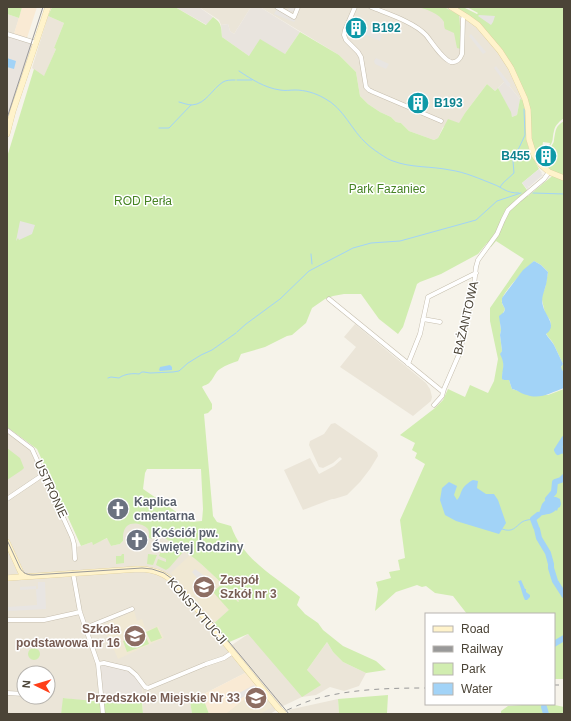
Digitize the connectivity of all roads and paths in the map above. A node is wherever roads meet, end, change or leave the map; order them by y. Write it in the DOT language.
graph roads {
  1 [pos="48,7"];
  2 [pos="277,7"];
  3 [pos="298,7"];
  4 [pos="355,7"];
  5 [pos="371,7"];
  6 [pos="451,7"];
  7 [pos="464,15"];
  8 [pos="7,34"];
  9 [pos="36,43"];
  10 [pos="441,121"];
  11 [pos="7,134"];
  12 [pos="549,172"];
  13 [pos="562,177"];
  14 [pos="476,273"];
  15 [pos="329,299"];
  16 [pos="423,319"];
  17 [pos="440,322"];
  18 [pos="408,364"];
  19 [pos="443,392"];
  20 [pos="434,405"];
  21 [pos="7,430"];
  22 [pos="44,474"];
  23 [pos="7,499"];
  24 [pos="7,542"];
  25 [pos="75,558"];
  26 [pos="73,573"];
  27 [pos="23,577"];
  28 [pos="7,578"];
  29 [pos="132,609"];
  30 [pos="80,612"];
  31 [pos="7,620"];
  32 [pos="85,628"];
  33 [pos="233,652"];
  34 [pos="98,664"];
  35 [pos="103,714"];
  36 [pos="284,714"];
  1 -- 9 [label="street"];
  2 -- 3 [label="street"];
  4 -- 10 [label="street"];
  5 -- 7 [label="street"];
  6 -- 7 [label="street"];
  7 -- 12 [label="street"];
  8 -- 9 [label="street"];
  9 -- 11 [label="street"];
  12 -- 13 [label="street"];
  12 -- 14 [label="street, BAŻANTOWA"];
  14 -- 16 [label="street, BAŻANTOWA"];
  14 -- 19 [label="street, BAŻANTOWA"];
  15 -- 18 [label="street"];
  16 -- 17 [label="street"];
  16 -- 18 [label="street, BAŻANTOWA"];
  18 -- 19 [label="street"];
  19 -- 20 [label="street, BAŻANTOWA"];
  21 -- 22 [label="street, USTRONIE"];
  22 -- 23 [label="street"];
  22 -- 25 [label="street, USTRONIE"];
  24 -- 27 [label="street"];
  26 -- 27 [label="street, KONSTYTUCJI"];
  26 -- 30 [label="street"];
  26 -- 33 [label="street, KONSTYTUCJI"];
  27 -- 28 [label="street, KONSTYTUCJI"];
  29 -- 32 [label="street"];
  30 -- 31 [label="street"];
  30 -- 32 [label="street"];
  32 -- 34 [label="street"];
  33 -- 34 [label="street"];
  33 -- 36 [label="street, KONSTYTUCJI, bridge"];
  34 -- 35 [label="street"];
}
